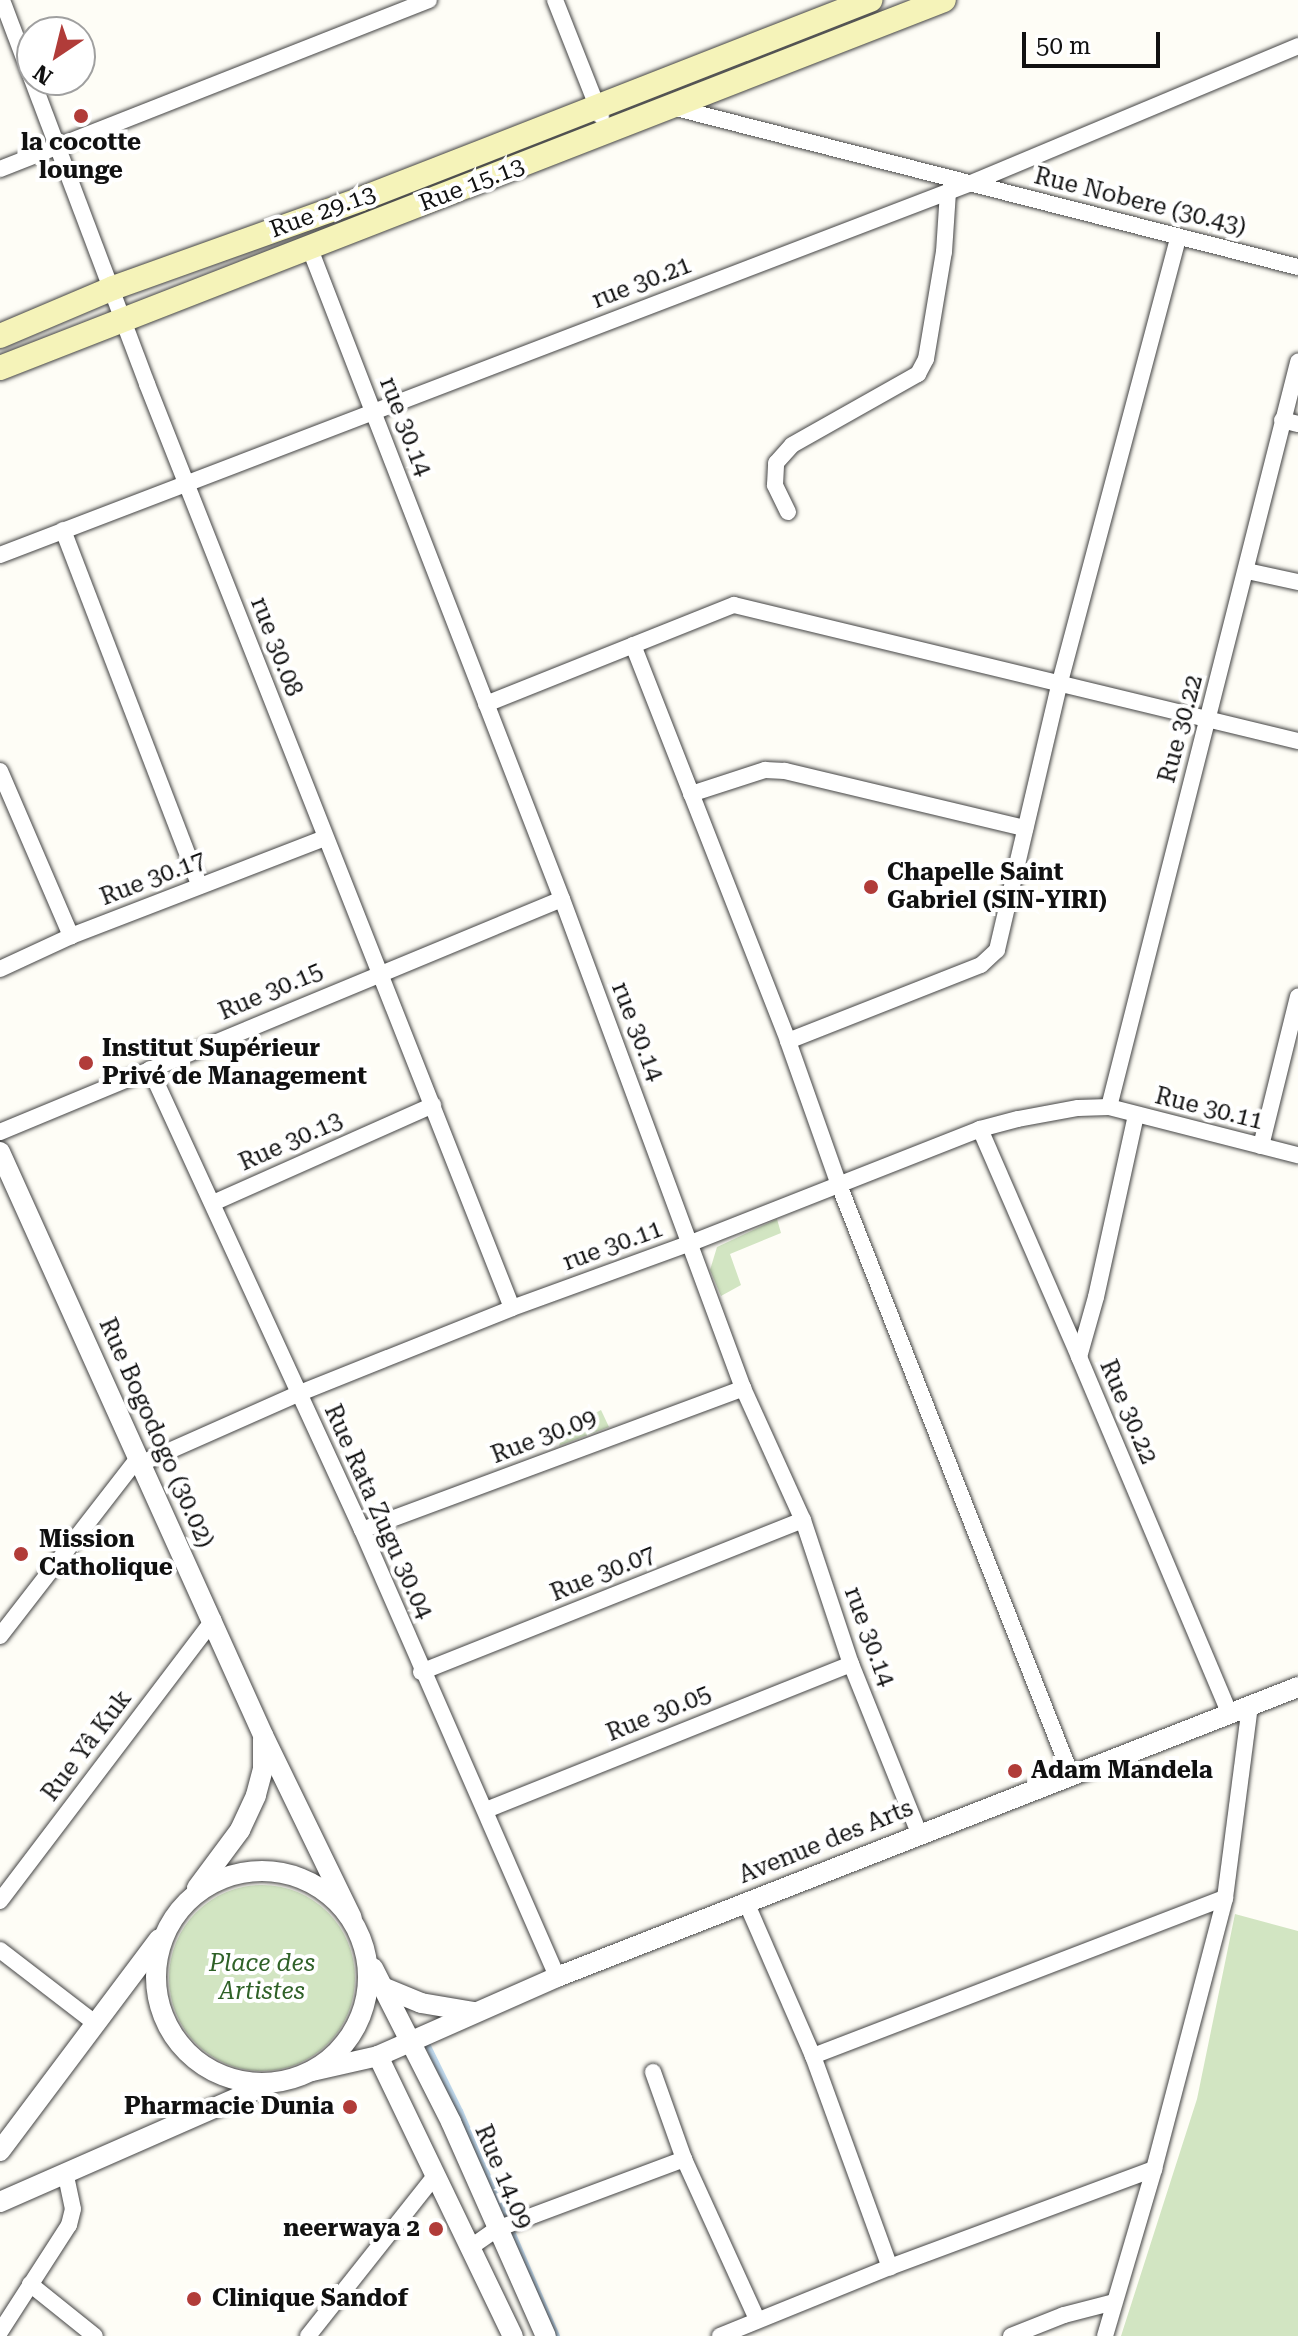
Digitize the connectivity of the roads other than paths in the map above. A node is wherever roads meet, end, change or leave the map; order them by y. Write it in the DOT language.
graph roads {
  1 [pos="2,0"];
  2 [pos="429,0"];
  3 [pos="555,0"];
  4 [pos="870,0"];
  5 [pos="944,0"];
  6 [pos="1298,46"];
  7 [pos="669,106"];
  8 [pos="598,108"];
  9 [pos="607,133"];
  10 [pos="54,145"];
  11 [pos="0,169"];
  12 [pos="971,183"];
  13 [pos="948,192"];
  14 [pos="1178,237"];
  15 [pos="310,249"];
  16 [pos="1298,267"];
  17 [pos="113,288"];
  18 [pos="124,319"];
  19 [pos="0,336"];
  20 [pos="1298,362"];
  21 [pos="0,368"];
  22 [pos="373,411"];
  23 [pos="1290,422"];
  24 [pos="186,482"];
  25 [pos="788,512"];
  26 [pos="63,530"];
  27 [pos="0,555"];
  28 [pos="1247,571"];
  29 [pos="1298,582"];
  30 [pos="633,645"];
  31 [pos="1060,682"];
  32 [pos="486,704"];
  33 [pos="1208,720"];
  34 [pos="1298,741"];
  35 [pos="0,771"];
  36 [pos="691,794"];
  37 [pos="1025,828"];
  38 [pos="325,838"];
  39 [pos="200,886"];
  40 [pos="562,899"];
  41 [pos="71,936"];
  42 [pos="0,969"];
  43 [pos="379,972"];
  44 [pos="1298,997"];
  45 [pos="788,1041"];
  46 [pos="150,1069"];
  47 [pos="433,1105"];
  48 [pos="1109,1107"];
  49 [pos="1136,1115"];
  50 [pos="980,1129"];
  51 [pos="0,1132"];
  52 [pos="1261,1146"];
  53 [pos="0,1152"];
  54 [pos="1298,1155"];
  55 [pos="839,1185"];
  56 [pos="213,1203"];
  57 [pos="691,1243"];
  58 [pos="512,1308"];
  59 [pos="1079,1357"];
  60 [pos="743,1388"];
  61 [pos="300,1393"];
  62 [pos="140,1461"];
  63 [pos="803,1520"];
  64 [pos="362,1530"];
  65 [pos="213,1620"];
  66 [pos="0,1636"];
  67 [pos="851,1664"];
  68 [pos="421,1672"];
  69 [pos="1298,1687"];
  70 [pos="1250,1705"];
  71 [pos="1230,1714"];
  72 [pos="263,1735"];
  73 [pos="1071,1775"];
  74 [pos="486,1810"];
  75 [pos="919,1833"];
  76 [pos="191,1897"];
  77 [pos="1225,1898"];
  78 [pos="0,1901"];
  79 [pos="746,1902"];
  80 [pos="352,1918"];
  81 [pos="166,1929"];
  82 [pos="0,1950"];
  83 [pos="366,1953"];
  84 [pos="557,1977"];
  85 [pos="380,1986"];
  86 [pos="474,2012"];
  87 [pos="96,2024"];
  88 [pos="410,2039"];
  89 [pos="378,2056"];
  90 [pos="813,2056"];
  91 [pos="312,2071"];
  92 [pos="653,2072"];
  93 [pos="271,2083"];
  94 [pos="0,2151"];
  95 [pos="684,2159"];
  96 [pos="1154,2169"];
  97 [pos="65,2172"];
  98 [pos="435,2176"];
  99 [pos="0,2202"];
  100 [pos="497,2229"];
  101 [pos="471,2247"];
  102 [pos="890,2267"];
  103 [pos="30,2284"];
  104 [pos="1114,2302"];
  105 [pos="757,2319"];
  106 [pos="0,2332"];
  107 [pos="95,2336"];
  108 [pos="308,2336"];
  109 [pos="513,2336"];
  110 [pos="546,2336"];
  111 [pos="720,2336"];
  112 [pos="1011,2336"];
  113 [pos="1105,2336"];
  1 -- 10 [label="street, rue 30.08"];
  2 -- 10 [label="street"];
  3 -- 8 [label="street"];
  4 -- 8 [label="main road, Rue 29.13"];
  5 -- 7 [label="main road, Rue 15.13"];
  6 -- 12 [label="street, rue 30.21"];
  7 -- 9 [label="main road, Rue 15.13"];
  7 -- 12 [label="street, Rue Nobere (30.43)"];
  8 -- 9 [label="street"];
  8 -- 17 [label="main road, Rue 29.13"];
  9 -- 15 [label="main road, Rue 15.13"];
  10 -- 11 [label="street"];
  10 -- 17 [label="street, rue 30.08"];
  12 -- 13 [label="street, rue 30.21"];
  12 -- 14 [label="street, Rue Nobere (30.43)"];
  13 -- 22 [label="street, rue 30.21"];
  13 -- 25 [label="street"];
  14 -- 16 [label="street, Rue Nobere (30.43)"];
  14 -- 31 [label="street"];
  15 -- 18 [label="main road, Rue 15.13"];
  15 -- 22 [label="street, rue 30.14"];
  17 -- 18 [label="street, rue 30.08"];
  17 -- 19 [label="main road, Rue 29.13"];
  18 -- 21 [label="main road, Rue 15.13"];
  18 -- 24 [label="street, rue 30.08"];
  20 -- 23 [label="street, Rue 30.22"];
  22 -- 24 [label="street, rue 30.21"];
  22 -- 32 [label="street, rue 30.14"];
  23 -- 28 [label="street, Rue 30.22"];
  24 -- 26 [label="street, rue 30.21"];
  24 -- 38 [label="street, rue 30.08"];
  26 -- 27 [label="street, rue 30.21"];
  26 -- 39 [label="street"];
  28 -- 29 [label="street"];
  28 -- 33 [label="street, Rue 30.22"];
  30 -- 31 [label="street"];
  30 -- 32 [label="street"];
  30 -- 36 [label="street"];
  31 -- 33 [label="street"];
  31 -- 37 [label="street"];
  32 -- 40 [label="street, rue 30.14"];
  33 -- 34 [label="street"];
  33 -- 48 [label="street, Rue 30.22"];
  35 -- 41 [label="street"];
  36 -- 37 [label="street"];
  36 -- 45 [label="street"];
  37 -- 45 [label="street"];
  38 -- 39 [label="street, Rue 30.17"];
  38 -- 43 [label="street, rue 30.08"];
  39 -- 41 [label="street, Rue 30.17"];
  40 -- 43 [label="street, Rue 30.15"];
  40 -- 57 [label="street, rue 30.14"];
  41 -- 42 [label="street, Rue 30.17"];
  43 -- 46 [label="street, Rue 30.15"];
  43 -- 47 [label="street, rue 30.08"];
  44 -- 52 [label="street"];
  45 -- 55 [label="street"];
  46 -- 51 [label="street, Rue 30.15"];
  46 -- 56 [label="street, Rue Rata Zugu 30.04"];
  47 -- 56 [label="street, Rue 30.13"];
  47 -- 58 [label="street, rue 30.08"];
  48 -- 49 [label="street, Rue 30.11"];
  48 -- 50 [label="street, rue 30.11"];
  49 -- 52 [label="street, Rue 30.11"];
  49 -- 59 [label="street, Rue 30.22"];
  50 -- 55 [label="street, rue 30.11"];
  50 -- 59 [label="street"];
  52 -- 54 [label="street, Rue 30.11"];
  53 -- 62 [label="street, Rue Bogodogo (30.02)"];
  55 -- 57 [label="street, rue 30.11"];
  55 -- 73 [label="street"];
  56 -- 61 [label="street, Rue Rata Zugu 30.04"];
  57 -- 58 [label="street, rue 30.11"];
  57 -- 60 [label="street, rue 30.14"];
  58 -- 61 [label="street, rue 30.11"];
  59 -- 71 [label="street, Rue 30.22"];
  60 -- 63 [label="street, rue 30.14"];
  60 -- 64 [label="street, Rue 30.09"];
  61 -- 62 [label="street, rue 30.11"];
  61 -- 64 [label="street, Rue Rata Zugu 30.04"];
  62 -- 65 [label="street, Rue Bogodogo (30.02)"];
  62 -- 66 [label="street"];
  63 -- 67 [label="street, rue 30.14"];
  63 -- 68 [label="street, Rue 30.07"];
  64 -- 68 [label="street, Rue Rata Zugu 30.04"];
  65 -- 72 [label="street, Rue Bogodogo (30.02)"];
  65 -- 78 [label="street, Rue Yâ Kuk"];
  67 -- 74 [label="street, Rue 30.05"];
  67 -- 75 [label="street, rue 30.14"];
  68 -- 74 [label="street, Rue Rata Zugu 30.04"];
  69 -- 70 [label="street, Avenue des Arts"];
  70 -- 71 [label="street, Avenue des Arts"];
  70 -- 77 [label="street"];
  71 -- 73 [label="street, Avenue des Arts"];
  72 -- 76 [label="street"];
  72 -- 80 [label="street, Rue Bogodogo (30.02)"];
  73 -- 75 [label="street, Avenue des Arts"];
  74 -- 84 [label="street, Rue Rata Zugu 30.04"];
  75 -- 79 [label="street, Avenue des Arts"];
  76 -- 80 [label="street"];
  76 -- 81 [label="street"];
  77 -- 90 [label="street"];
  77 -- 96 [label="street"];
  79 -- 84 [label="street, Avenue des Arts"];
  79 -- 90 [label="street"];
  80 -- 83 [label="street"];
  81 -- 87 [label="street"];
  81 -- 93 [label="street"];
  82 -- 87 [label="street"];
  83 -- 85 [label="street, Rue 14.09"];
  83 -- 91 [label="street"];
  84 -- 86 [label="street, Avenue des Arts"];
  85 -- 86 [label="street"];
  85 -- 88 [label="street, Rue 14.09"];
  86 -- 88 [label="street, Avenue des Arts"];
  87 -- 94 [label="street"];
  88 -- 89 [label="street, Avenue des Arts"];
  88 -- 100 [label="street, Rue 14.09"];
  89 -- 91 [label="street, Avenue des Arts"];
  89 -- 98 [label="street"];
  90 -- 102 [label="street"];
  91 -- 93 [label="street"];
  92 -- 95 [label="street"];
  93 -- 97 [label="street"];
  95 -- 100 [label="street"];
  95 -- 105 [label="street"];
  96 -- 102 [label="street"];
  96 -- 104 [label="street"];
  97 -- 99 [label="street"];
  97 -- 103 [label="street"];
  98 -- 101 [label="street"];
  98 -- 108 [label="street"];
  100 -- 101 [label="street"];
  100 -- 110 [label="street, Rue 14.09"];
  101 -- 109 [label="street"];
  102 -- 105 [label="street"];
  103 -- 106 [label="street"];
  103 -- 107 [label="street"];
  104 -- 112 [label="street"];
  104 -- 113 [label="street"];
  105 -- 111 [label="street"];
}
